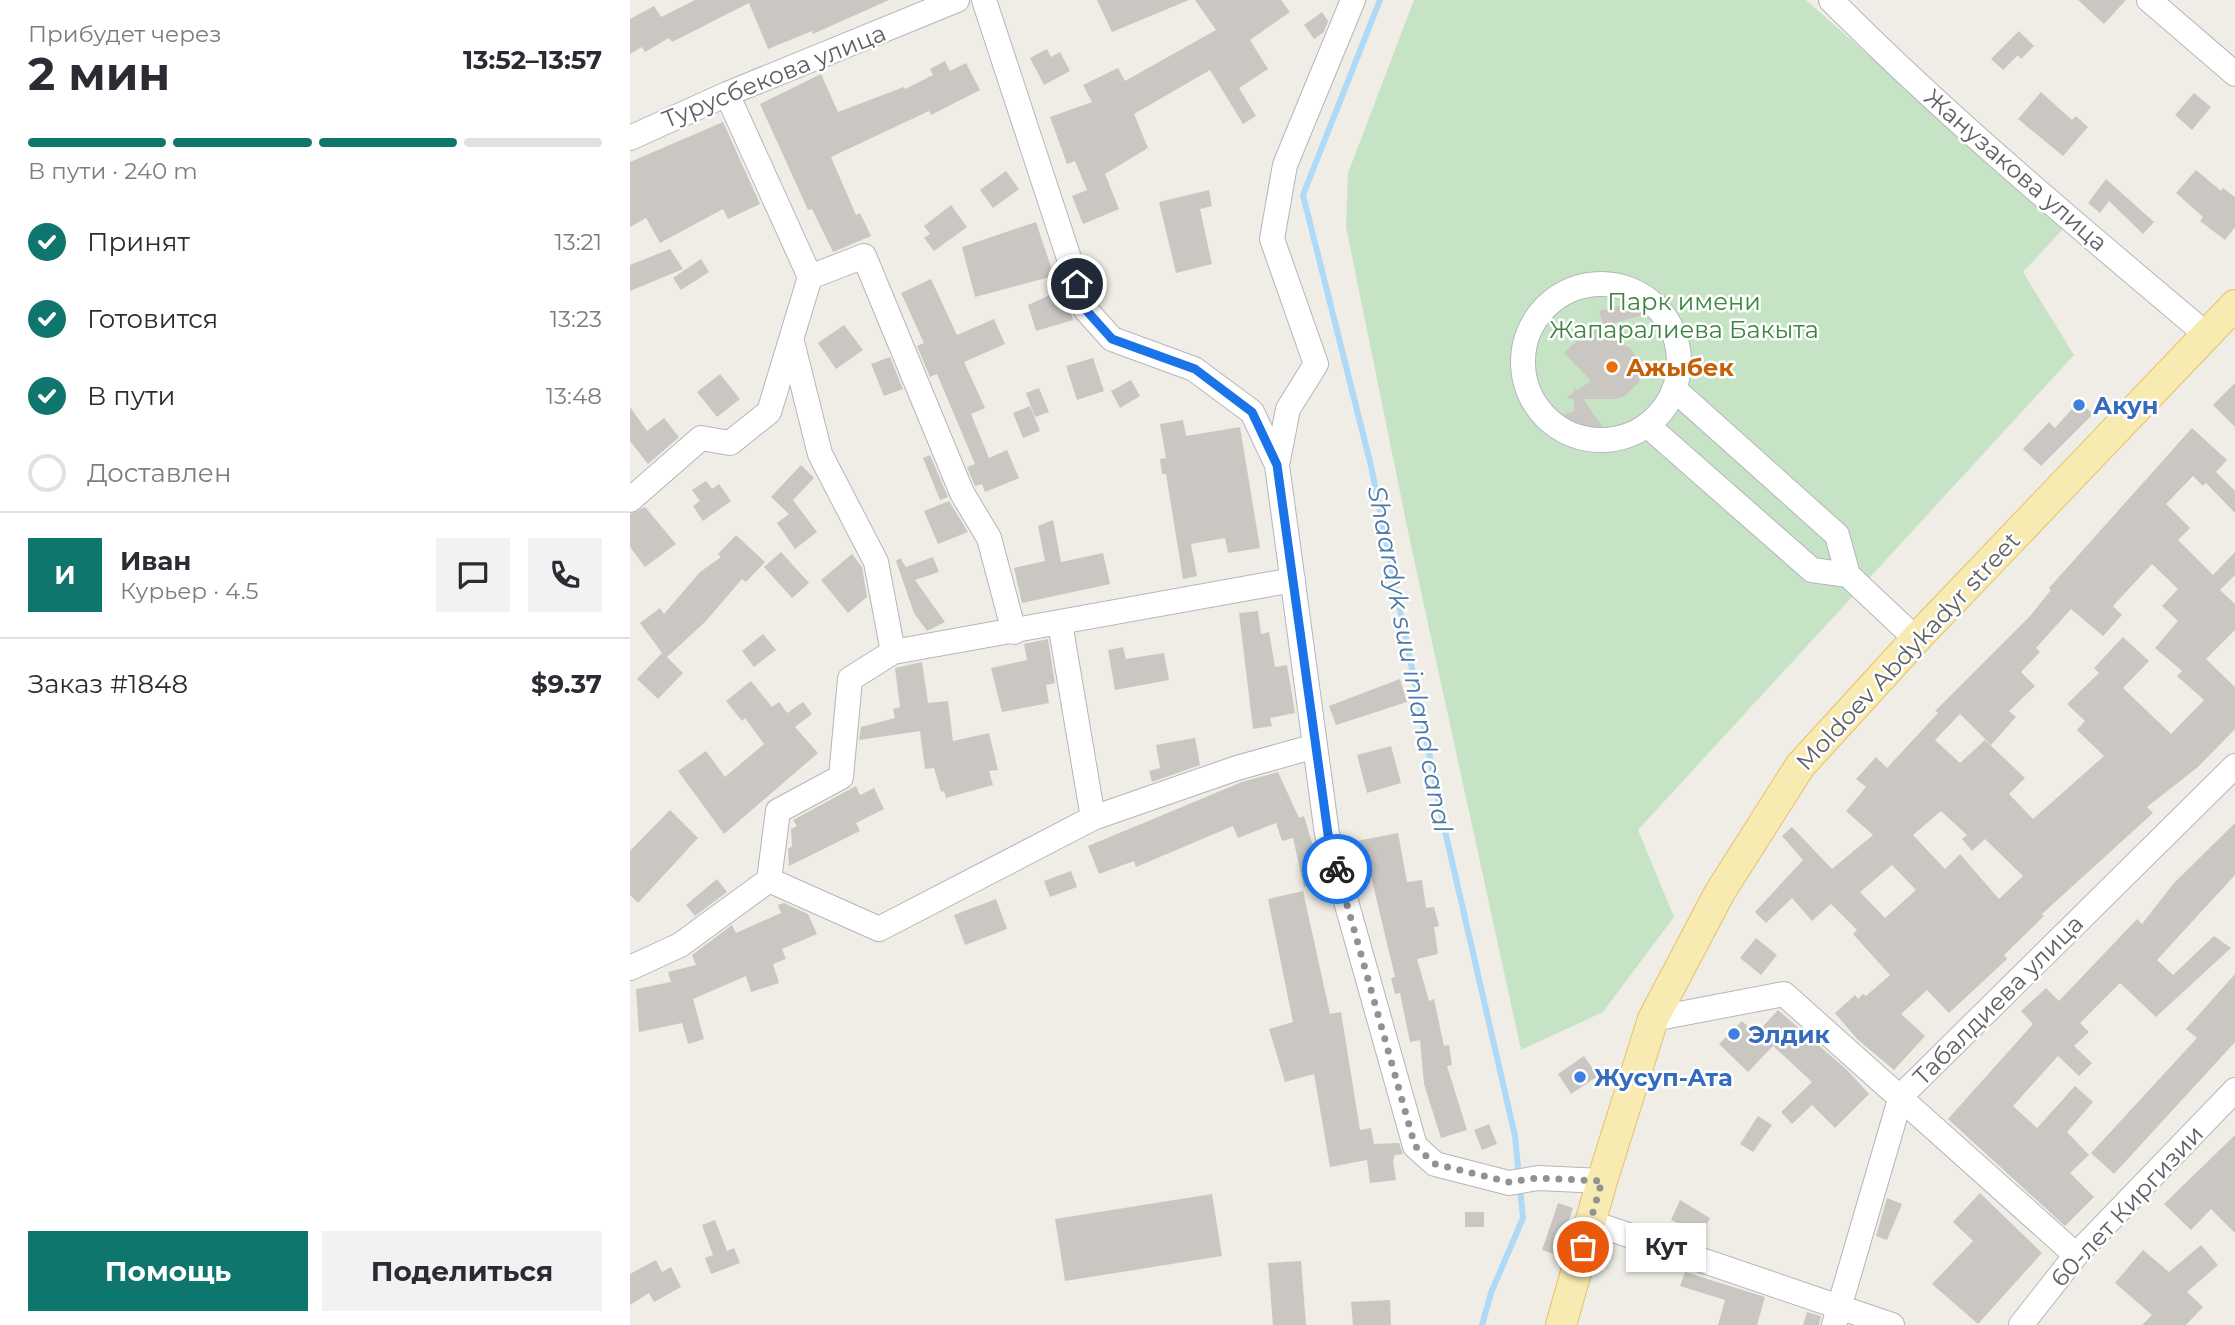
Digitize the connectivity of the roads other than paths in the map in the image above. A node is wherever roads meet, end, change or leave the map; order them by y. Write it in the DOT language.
graph roads {
  1 [pos="957,0"];
  2 [pos="984,0"];
  3 [pos="1353,0"];
  4 [pos="1831,0"];
  5 [pos="2149,0"];
  6 [pos="2235,74"];
  7 [pos="727,94"];
  8 [pos="634,127"];
  9 [pos="810,277"];
  10 [pos="2235,305"];
  11 [pos="2207,335"];
  12 [pos="792,341"];
  13 [pos="1674,389"];
  14 [pos="1647,425"];
  15 [pos="1277,465"];
  16 [pos="630,500"];
  17 [pos="1848,575"];
  18 [pos="1293,580"];
  19 [pos="1060,624"];
  20 [pos="1014,632"];
  21 [pos="1916,639"];
  22 [pos="893,652"];
  23 [pos="1315,746"];
  24 [pos="2235,766"];
  25 [pos="1093,818"];
  26 [pos="769,880"];
  27 [pos="630,968"];
  28 [pos="1653,1019"];
  29 [pos="2235,1090"];
  30 [pos="1901,1096"];
  31 [pos="1602,1181"];
  32 [pos="1590,1222"];
  33 [pos="2076,1255"];
  34 [pos="1836,1317"];
  35 [pos="1561,1325"];
  36 [pos="1892,1325"];
  37 [pos="2021,1325"];
  1 -- 7 [label="street, Турусбекова улица"];
  2 -- 15 [label="street"];
  3 -- 15 [label="street"];
  4 -- 11 [label="street, Жанузакова улица"];
  5 -- 6 [label="street"];
  7 -- 8 [label="street, Турусбекова улица"];
  7 -- 9 [label="street"];
  9 -- 12 [label="street"];
  9 -- 20 [label="street"];
  10 -- 11 [label="main road, Moldoev Abdykadyr street"];
  11 -- 21 [label="main road, Moldoev Abdykadyr street"];
  12 -- 16 [label="street"];
  12 -- 22 [label="street"];
  13 -- 14 [label="street"];
  13 -- 14 [label="street"];
  13 -- 17 [label="street"];
  14 -- 17 [label="street"];
  15 -- 18 [label="street"];
  17 -- 21 [label="street"];
  18 -- 19 [label="street"];
  18 -- 23 [label="street"];
  19 -- 20 [label="street"];
  19 -- 25 [label="street"];
  20 -- 22 [label="street"];
  21 -- 28 [label="main road, Moldoev Abdykadyr street"];
  22 -- 26 [label="street"];
  23 -- 25 [label="street"];
  23 -- 31 [label="street"];
  24 -- 30 [label="street, Табалдиева улица"];
  25 -- 26 [label="street"];
  26 -- 27 [label="street"];
  28 -- 30 [label="street"];
  28 -- 31 [label="main road, Moldoev Abdykadyr street"];
  29 -- 33 [label="street, 60-лет Киргизии"];
  30 -- 33 [label="street"];
  30 -- 34 [label="street, Табалдиева улица"];
  31 -- 32 [label="main road, Moldoev Abdykadyr street"];
  32 -- 34 [label="street"];
  32 -- 35 [label="main road, Moldoev Abdykadyr street"];
  33 -- 37 [label="street, 60-лет Киргизии"];
  34 -- 36 [label="street"];
}
